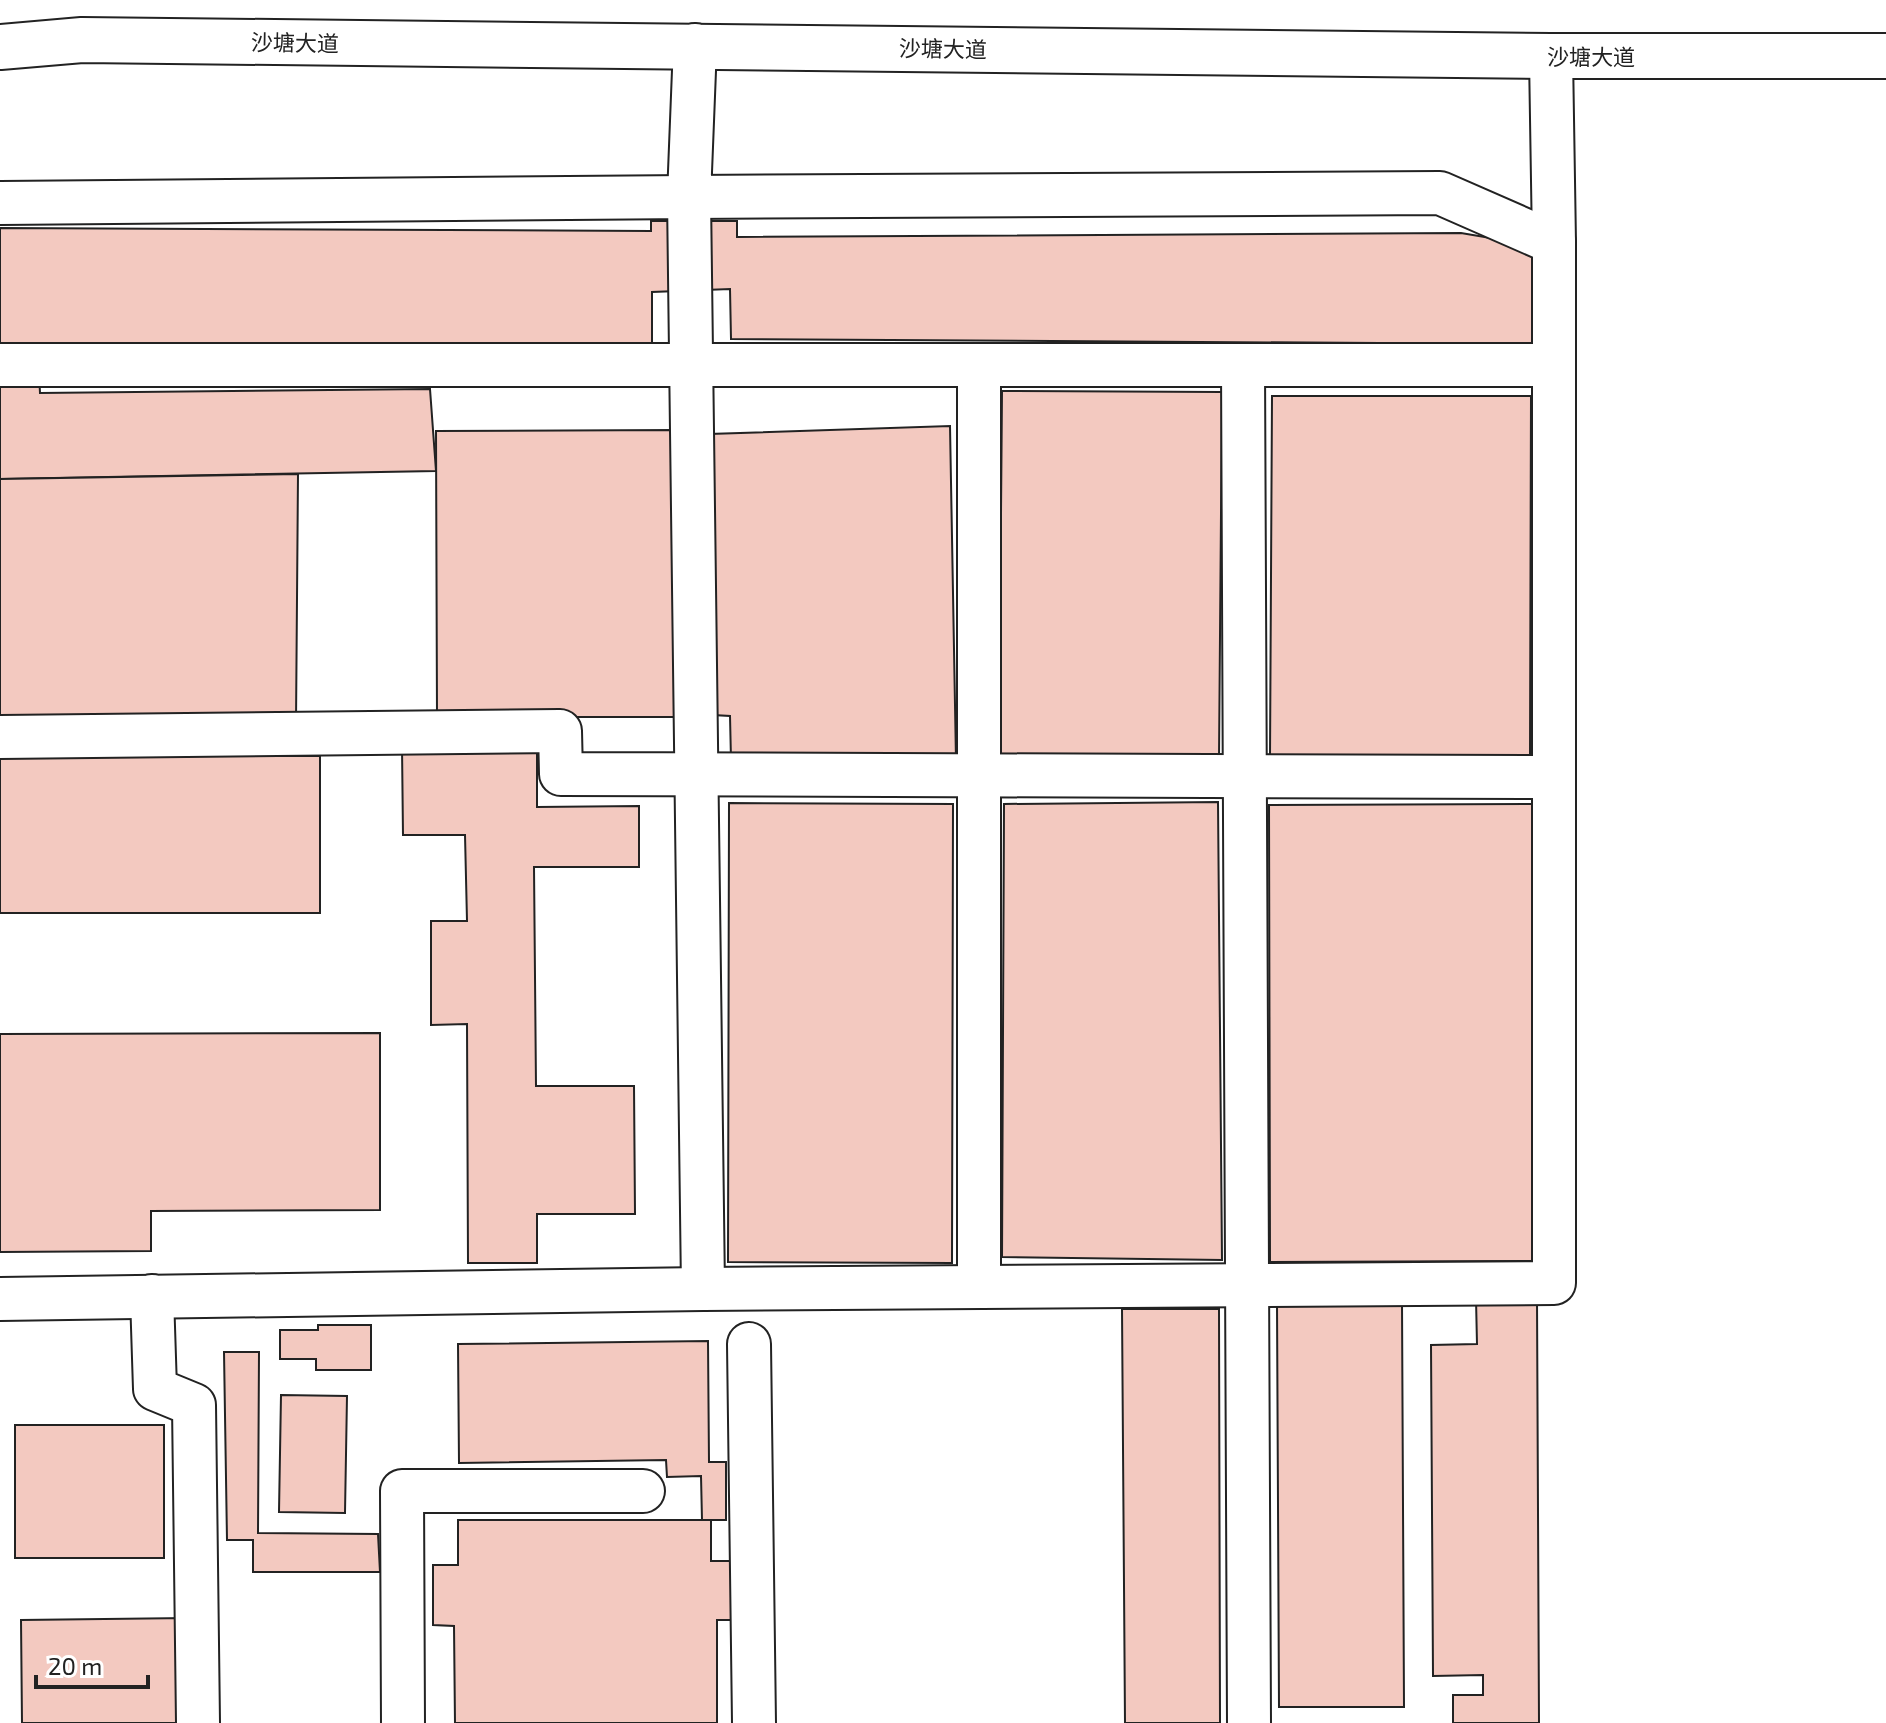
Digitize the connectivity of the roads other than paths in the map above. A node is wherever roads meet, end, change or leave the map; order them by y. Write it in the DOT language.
graph roads {
  1 [pos="695,45"];
  2 [pos="0,47"];
  3 [pos="1551,56"];
  4 [pos="1886,56"];
  5 [pos="689,197"];
  6 [pos="0,203"];
  7 [pos="1554,243"];
  8 [pos="0,365"];
  9 [pos="691,365"];
  10 [pos="979,365"];
  11 [pos="1243,365"];
  12 [pos="1554,365"];
  13 [pos="0,737"];
  14 [pos="697,775"];
  15 [pos="979,776"];
  16 [pos="1245,776"];
  17 [pos="1554,777"];
  18 [pos="1247,1285"];
  19 [pos="979,1287"];
  20 [pos="703,1289"];
  21 [pos="152,1296"];
  22 [pos="0,1299"];
  23 [pos="749,1344"];
  24 [pos="643,1491"];
  25 [pos="198,1723"];
  26 [pos="403,1723"];
  27 [pos="754,1723"];
  28 [pos="1249,1723"];
  1 -- 2 [label="main road, 沙塘大道"];
  1 -- 3 [label="main road, 沙塘大道"];
  1 -- 5 [label="lane"];
  3 -- 4 [label="main road, 沙塘大道"];
  3 -- 7 [label="lane"];
  5 -- 6 [label="lane"];
  5 -- 7 [label="lane"];
  5 -- 9 [label="lane"];
  7 -- 12 [label="lane"];
  8 -- 9 [label="lane"];
  9 -- 10 [label="lane"];
  9 -- 14 [label="lane"];
  10 -- 11 [label="lane"];
  10 -- 15 [label="lane"];
  11 -- 12 [label="lane"];
  11 -- 16 [label="lane"];
  12 -- 17 [label="lane"];
  13 -- 14 [label="lane"];
  14 -- 15 [label="lane"];
  14 -- 20 [label="lane"];
  15 -- 16 [label="lane"];
  15 -- 19 [label="lane"];
  16 -- 17 [label="lane"];
  16 -- 18 [label="lane"];
  17 -- 18 [label="lane"];
  18 -- 19 [label="lane"];
  18 -- 28 [label="lane"];
  19 -- 20 [label="lane"];
  20 -- 21 [label="lane"];
  21 -- 22 [label="lane"];
  21 -- 25 [label="lane"];
  23 -- 27 [label="lane"];
  24 -- 26 [label="lane"];
}
